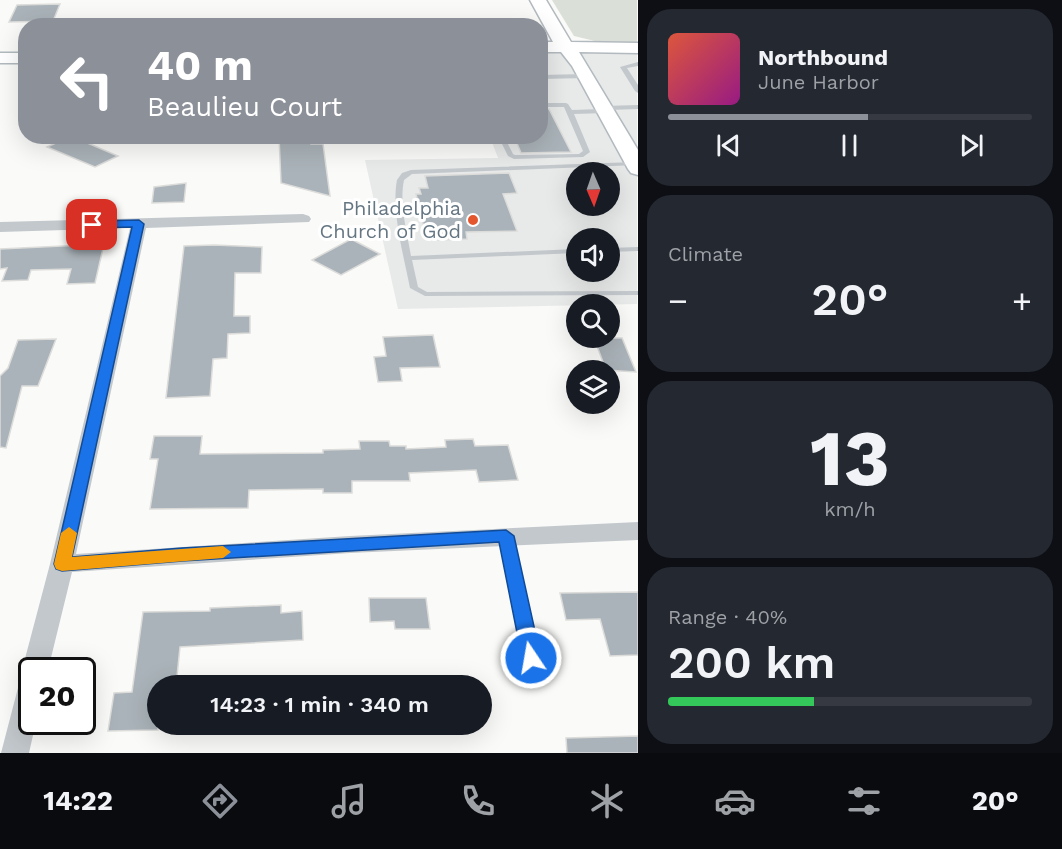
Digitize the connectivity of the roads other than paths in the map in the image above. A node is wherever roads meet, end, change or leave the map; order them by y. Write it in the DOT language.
graph roads {
  1 [pos="538,0"];
  2 [pos="548,47"];
  3 [pos="566,48"];
  4 [pos="638,48"];
  5 [pos="0,58"];
  6 [pos="18,58"];
  7 [pos="638,64"];
  8 [pos="587,76"];
  9 [pos="548,77"];
  10 [pos="638,91"];
  11 [pos="548,105"];
  12 [pos="638,107"];
  13 [pos="605,109"];
  14 [pos="570,112"];
  15 [pos="505,144"];
  16 [pos="636,164"];
  17 [pos="303,219"];
  18 [pos="139,224"];
  19 [pos="0,227"];
  20 [pos="638,249"];
  21 [pos="620,250"];
  22 [pos="566,251"];
  23 [pos="409,258"];
  24 [pos="638,293"];
  25 [pos="638,531"];
  26 [pos="506,536"];
  27 [pos="62,564"];
  28 [pos="38,657"];
  29 [pos="536,678"];
  30 [pos="19,735"];
  31 [pos="15,753"];
  1 -- 3 [label="main road"];
  2 -- 3 [label="main road"];
  3 -- 4 [label="main road"];
  3 -- 8 [label="main road"];
  5 -- 6 [label="main road"];
  7 -- 10 [label="lane"];
  8 -- 9 [label="lane"];
  8 -- 13 [label="main road"];
  11 -- 14 [label="lane"];
  12 -- 13 [label="lane"];
  13 -- 14 [label="lane"];
  13 -- 16 [label="main road"];
  14 -- 15 [label="lane"];
  16 -- 23 [label="lane"];
  17 -- 18 [label="street"];
  18 -- 19 [label="street"];
  18 -- 27 [label="street"];
  20 -- 21 [label="lane"];
  22 -- 23 [label="lane"];
  23 -- 24 [label="lane"];
  25 -- 26 [label="street"];
  26 -- 27 [label="street"];
  26 -- 29 [label="lane"];
  27 -- 28 [label="street"];
  30 -- 31 [label="street"];
}
